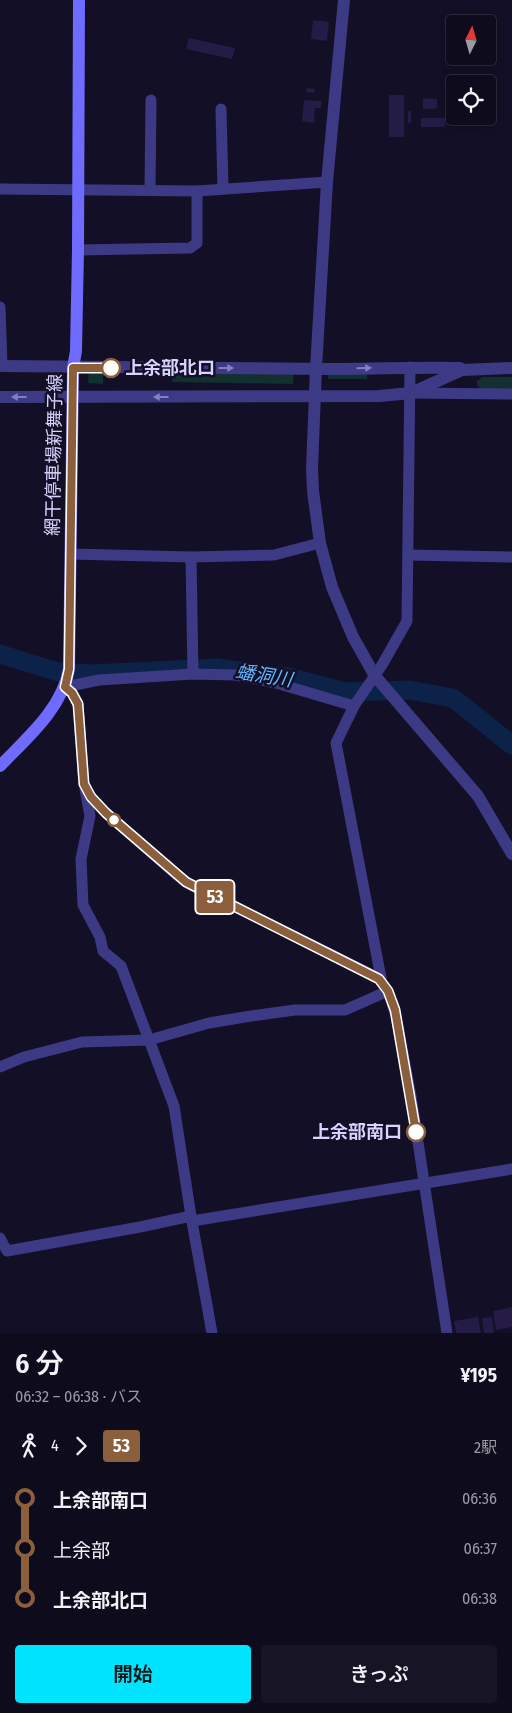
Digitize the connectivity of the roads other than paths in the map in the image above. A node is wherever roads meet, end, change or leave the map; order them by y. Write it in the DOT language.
graph roads {
  1 [pos="79,0"];
  2 [pos="344,0"];
  3 [pos="151,100"];
  4 [pos="221,109"];
  5 [pos="327,182"];
  6 [pos="78,189"];
  7 [pos="150,189"];
  8 [pos="223,189"];
  9 [pos="0,190"];
  10 [pos="197,190"];
  11 [pos="78,250"];
  12 [pos="0,307"];
  13 [pos="1,366"];
  14 [pos="410,366"];
  15 [pos="73,368"];
  16 [pos="316,368"];
  17 [pos="512,368"];
  18 [pos="491,369"];
  19 [pos="411,393"];
  20 [pos="512,394"];
  21 [pos="0,397"];
  22 [pos="315,397"];
  23 [pos="73,398"];
  24 [pos="320,542"];
  25 [pos="70,554"];
  26 [pos="409,555"];
  27 [pos="191,557"];
  28 [pos="512,557"];
  29 [pos="378,670"];
  30 [pos="193,674"];
  31 [pos="67,679"];
  32 [pos="354,706"];
  33 [pos="0,766"];
  34 [pos="84,784"];
  35 [pos="512,854"];
  36 [pos="385,987"];
  37 [pos="149,1040"];
  38 [pos="0,1067"];
  39 [pos="512,1169"];
  40 [pos="424,1183"];
  41 [pos="191,1219"];
  42 [pos="0,1238"];
  43 [pos="212,1333"];
  44 [pos="447,1333"];
  1 -- 6 [label="main road, 網干停車場新舞子線"];
  2 -- 5 [label="street"];
  3 -- 7 [label="street"];
  4 -- 8 [label="street"];
  5 -- 8 [label="street"];
  5 -- 16 [label="street"];
  6 -- 7 [label="street"];
  6 -- 9 [label="street"];
  6 -- 11 [label="main road, 網干停車場新舞子線"];
  7 -- 10 [label="street"];
  8 -- 10 [label="street"];
  10 -- 11 [label="street"];
  11 -- 15 [label="main road, 網干停車場新舞子線"];
  12 -- 13 [label="street"];
  13 -- 15 [label="street"];
  16 -- 14 [label="street, one-way"];
  14 -- 18 [label="street"];
  14 -- 19 [label="street"];
  15 -- 16 [label="street, one-way"];
  15 -- 23 [label="main road, 網干停車場新舞子線"];
  16 -- 22 [label="street"];
  17 -- 18 [label="street"];
  18 -- 19 [label="street"];
  19 -- 20 [label="street"];
  19 -- 22 [label="street"];
  19 -- 26 [label="street"];
  23 -- 21 [label="street, one-way"];
  22 -- 23 [label="street, one-way"];
  22 -- 24 [label="street"];
  23 -- 25 [label="main road, 網干停車場新舞子線"];
  24 -- 27 [label="street"];
  24 -- 29 [label="street"];
  25 -- 27 [label="street"];
  25 -- 31 [label="main road, 網干停車場新舞子線"];
  26 -- 28 [label="street"];
  26 -- 29 [label="street"];
  27 -- 30 [label="street"];
  29 -- 32 [label="street"];
  29 -- 35 [label="street"];
  30 -- 31 [label="street"];
  30 -- 32 [label="street"];
  31 -- 33 [label="main road, 網干停車場新舞子線"];
  31 -- 34 [label="street"];
  32 -- 36 [label="street"];
  34 -- 36 [label="street"];
  34 -- 37 [label="street"];
  36 -- 37 [label="street"];
  36 -- 40 [label="street"];
  37 -- 38 [label="street"];
  37 -- 41 [label="street"];
  39 -- 40 [label="street"];
  40 -- 41 [label="street"];
  40 -- 44 [label="street"];
  41 -- 42 [label="street"];
  41 -- 43 [label="street"];
}
